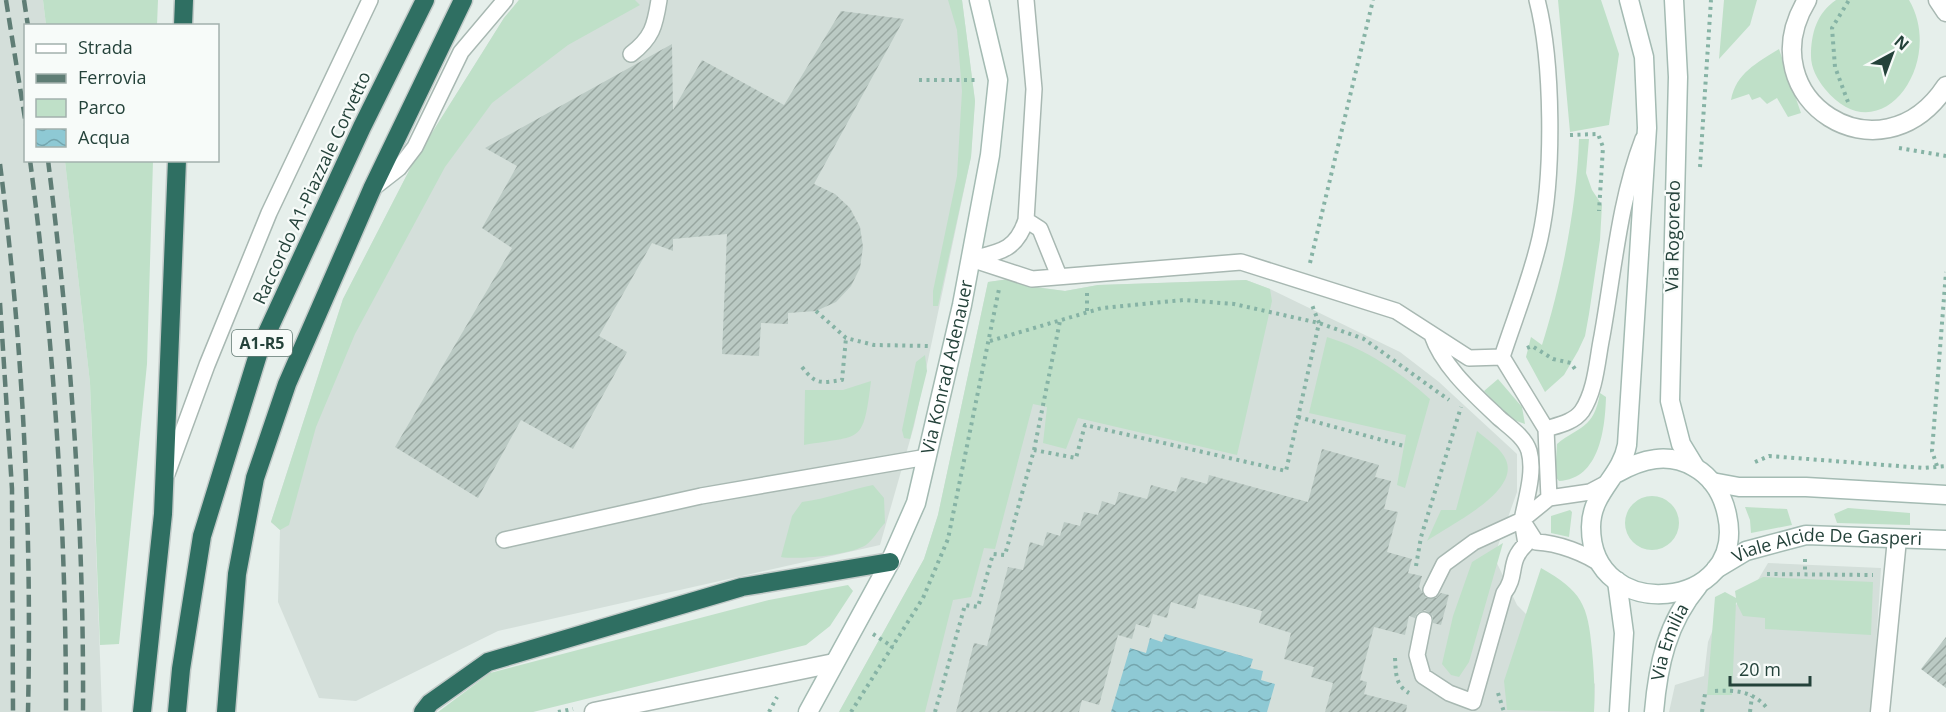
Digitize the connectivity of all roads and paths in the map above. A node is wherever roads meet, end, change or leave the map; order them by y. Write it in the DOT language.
graph roads {
  1 [pos="184,0"];
  2 [pos="370,0"];
  3 [pos="425,0"];
  4 [pos="463,0"];
  5 [pos="505,0"];
  6 [pos="659,0"];
  7 [pos="979,0"];
  8 [pos="1026,0"];
  9 [pos="1373,0"];
  10 [pos="1537,0"];
  11 [pos="1623,0"];
  12 [pos="1629,0"];
  13 [pos="1674,0"];
  14 [pos="1807,0"];
  15 [pos="1848,0"];
  16 [pos="1938,0"];
  17 [pos="1946,12"];
  18 [pos="183,24"];
  19 [pos="1639,33"];
  20 [pos="631,54"];
  21 [pos="919,80"];
  22 [pos="979,80"];
  23 [pos="1946,86"];
  24 [pos="1647,128"];
  25 [pos="1858,130"];
  26 [pos="1548,136"];
  27 [pos="1889,146"];
  28 [pos="1946,156"];
  29 [pos="177,162"];
  30 [pos="372,189"];
  31 [pos="1599,216"];
  32 [pos="1026,220"];
  33 [pos="971,259"];
  34 [pos="1946,272"];
  35 [pos="1059,276"];
  36 [pos="1305,282"];
  37 [pos="816,311"];
  38 [pos="1060,321"];
  39 [pos="1318,323"];
  40 [pos="1432,335"];
  41 [pos="846,338"];
  42 [pos="990,340"];
  43 [pos="1943,343"];
  44 [pos="1532,346"];
  45 [pos="952,348"];
  46 [pos="1505,361"];
  47 [pos="802,367"];
  48 [pos="1471,391"];
  49 [pos="1460,408"];
  50 [pos="1468,415"];
  51 [pos="1298,417"];
  52 [pos="1546,429"];
  53 [pos="1404,446"];
  54 [pos="1034,450"];
  55 [pos="927,457"];
  56 [pos="1937,466"];
  57 [pos="1946,466"];
  58 [pos="1695,467"];
  59 [pos="1747,467"];
  60 [pos="1612,478"];
  61 [pos="165,482"];
  62 [pos="1712,482"];
  63 [pos="1946,495"];
  64 [pos="1549,498"];
  65 [pos="1522,520"];
  66 [pos="1897,539"];
  67 [pos="504,540"];
  68 [pos="1946,540"];
  69 [pos="1422,560"];
  70 [pos="890,562"];
  71 [pos="1603,566"];
  72 [pos="237,574"];
  73 [pos="1767,574"];
  74 [pos="1894,575"];
  75 [pos="1708,576"];
  76 [pos="1617,580"];
  77 [pos="1431,590"];
  78 [pos="1424,620"];
  79 [pos="834,663"];
  80 [pos="1715,691"];
  81 [pos="1705,694"];
  82 [pos="1752,696"];
  83 [pos="1767,708"];
  84 [pos="142,712"];
  85 [pos="177,712"];
  86 [pos="226,712"];
  87 [pos="238,712"];
  88 [pos="423,712"];
  89 [pos="594,712"];
  90 [pos="808,712"];
  91 [pos="935,712"];
  92 [pos="1619,712"];
  93 [pos="1654,712"];
  94 [pos="1702,712"];
  95 [pos="1750,712"];
  96 [pos="1880,712"];
  1 -- 18 [label="highway"];
  2 -- 61 [label="lane"];
  3 -- 85 [label="highway, Raccordo A1-Piazzale Corvetto / A1-R5"];
  4 -- 30 [label="highway, A1-R5"];
  5 -- 30 [label="lane"];
  6 -- 20 [label="lane"];
  7 -- 33 [label="street, Via Konrad Adenauer"];
  8 -- 32 [label="lane"];
  9 -- 36 [label="path"];
  10 -- 26 [label="lane"];
  11 -- 19 [label="street"];
  12 -- 19 [label="street"];
  13 -- 58 [label="street, Via Rogoredo"];
  14 -- 25 [label="street"];
  15 -- 25 [label="path"];
  16 -- 17 [label="street"];
  19 -- 24 [label="street"];
  21 -- 22 [label="path"];
  23 -- 25 [label="street"];
  24 -- 52 [label="lane"];
  24 -- 60 [label="street"];
  26 -- 31 [label="path"];
  26 -- 46 [label="lane"];
  27 -- 28 [label="path"];
  29 -- 61 [label="highway"];
  30 -- 72 [label="highway, A1-R5"];
  32 -- 33 [label="lane"];
  32 -- 35 [label="lane"];
  33 -- 35 [label="lane"];
  33 -- 45 [label="street, Via Konrad Adenauer"];
  34 -- 43 [label="path"];
  35 -- 36 [label="lane"];
  36 -- 40 [label="lane"];
  37 -- 41 [label="path"];
  38 -- 39 [label="path"];
  38 -- 42 [label="path"];
  38 -- 54 [label="path"];
  39 -- 49 [label="path"];
  39 -- 51 [label="path"];
  40 -- 46 [label="lane"];
  40 -- 48 [label="lane"];
  41 -- 45 [label="path"];
  41 -- 47 [label="path"];
  43 -- 56 [label="path"];
  44 -- 46 [label="path"];
  45 -- 55 [label="street, Via Konrad Adenauer"];
  46 -- 52 [label="lane"];
  48 -- 49 [label="path"];
  48 -- 65 [label="lane"];
  49 -- 50 [label="path"];
  49 -- 69 [label="path"];
  51 -- 53 [label="path"];
  51 -- 54 [label="path"];
  52 -- 64 [label="lane"];
  54 -- 91 [label="path"];
  55 -- 67 [label="lane"];
  55 -- 70 [label="street, Via Konrad Adenauer"];
  56 -- 57 [label="path"];
  56 -- 59 [label="path"];
  58 -- 60 [label="street"];
  58 -- 62 [label="street"];
  60 -- 64 [label="lane"];
  60 -- 71 [label="street"];
  61 -- 84 [label="highway"];
  62 -- 63 [label="street"];
  62 -- 75 [label="street"];
  64 -- 65 [label="lane"];
  65 -- 71 [label="lane"];
  65 -- 77 [label="lane"];
  65 -- 78 [label="lane"];
  66 -- 68 [label="street, Viale Alcide De Gasperi"];
  66 -- 74 [label="street"];
  66 -- 75 [label="street, Viale Alcide De Gasperi"];
  70 -- 79 [label="street, Via Konrad Adenauer"];
  70 -- 88 [label="highway"];
  71 -- 76 [label="street"];
  72 -- 86 [label="highway, A1-R5"];
  72 -- 87 [label="highway"];
  73 -- 74 [label="path"];
  74 -- 96 [label="street"];
  75 -- 76 [label="street"];
  75 -- 93 [label="street, Via Emilia"];
  76 -- 92 [label="street, Via Emilia"];
  79 -- 89 [label="street"];
  79 -- 90 [label="street, Via Konrad Adenauer"];
  80 -- 82 [label="path"];
  81 -- 94 [label="path"];
  82 -- 83 [label="path"];
  82 -- 95 [label="path"];
}
